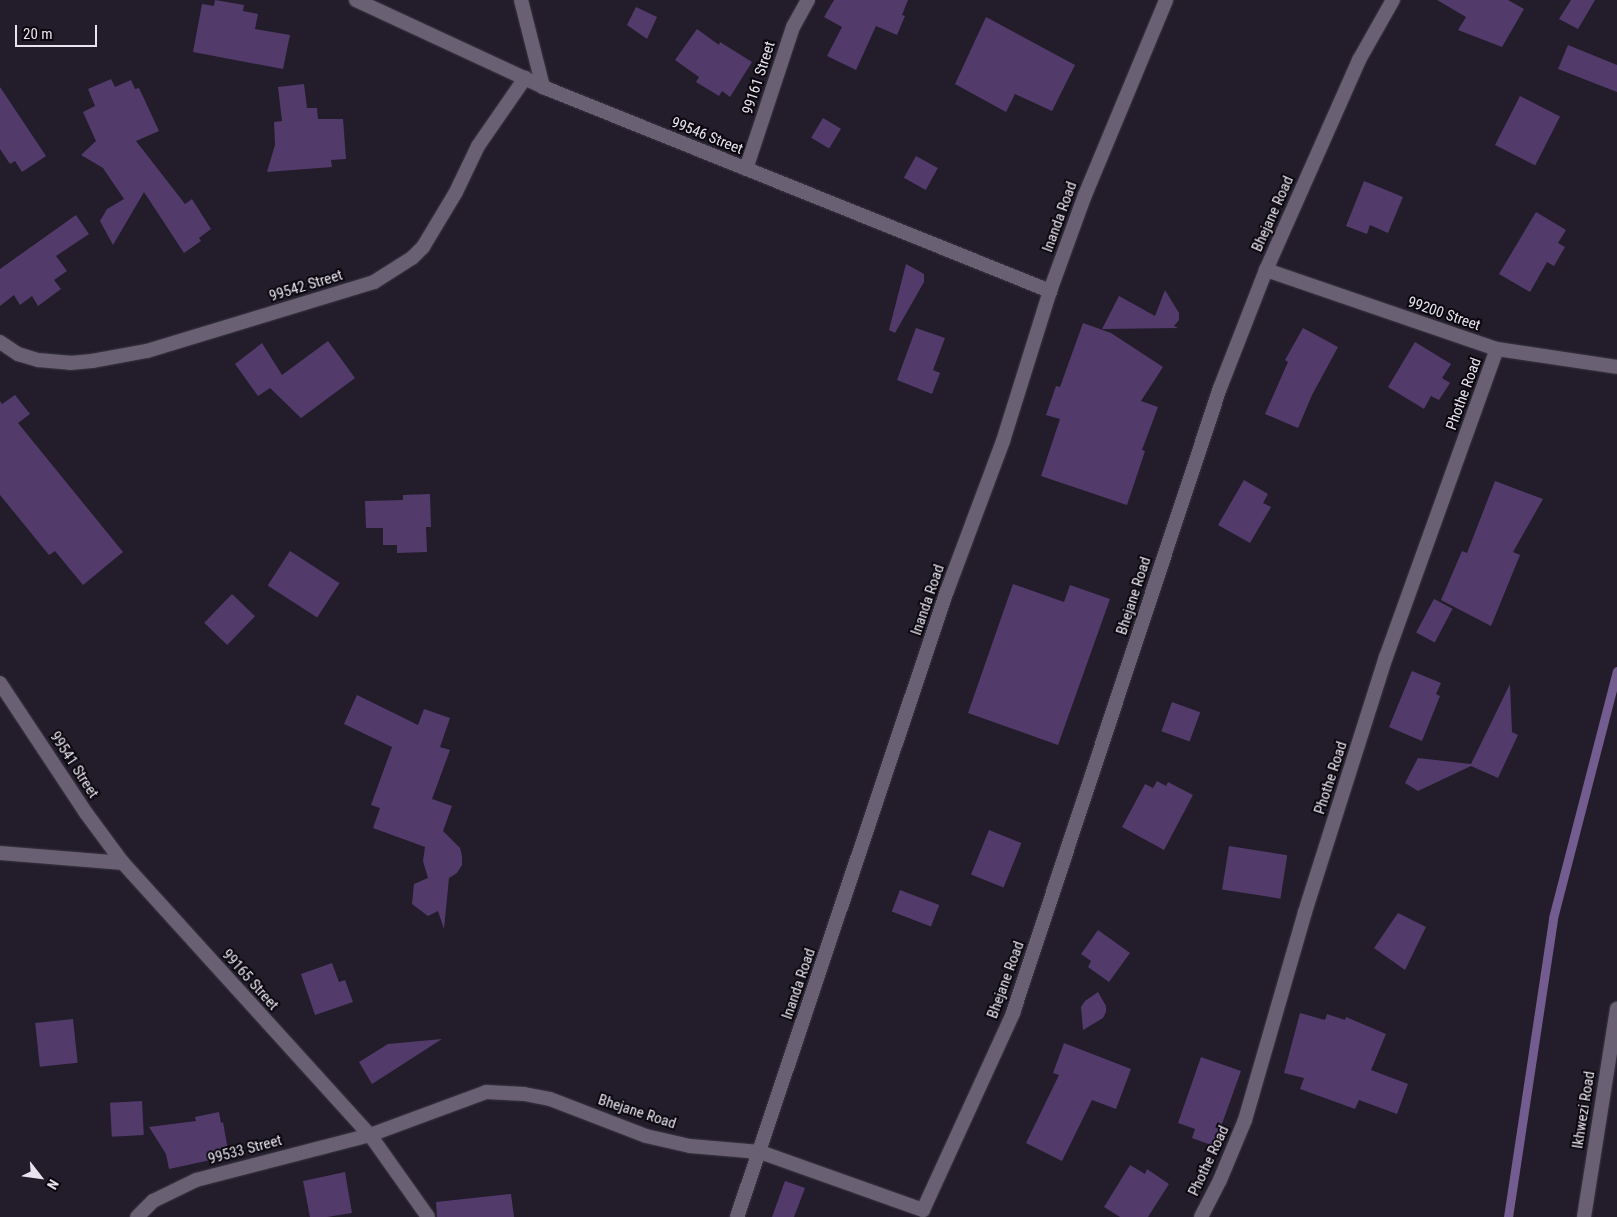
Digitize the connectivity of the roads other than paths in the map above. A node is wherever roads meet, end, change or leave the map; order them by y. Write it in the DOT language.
graph roads {
  1 [pos="356,0"];
  2 [pos="521,0"];
  3 [pos="808,0"];
  4 [pos="1166,0"];
  5 [pos="1393,0"];
  6 [pos="525,78"];
  7 [pos="543,87"];
  8 [pos="746,169"];
  9 [pos="1266,270"];
  10 [pos="1050,291"];
  11 [pos="0,342"];
  12 [pos="1497,349"];
  13 [pos="1617,367"];
  14 [pos="0,683"];
  15 [pos="0,853"];
  16 [pos="123,863"];
  17 [pos="1617,1009"];
  18 [pos="370,1136"];
  19 [pos="760,1152"];
  20 [pos="922,1213"];
  21 [pos="136,1217"];
  22 [pos="428,1217"];
  23 [pos="737,1217"];
  24 [pos="1200,1217"];
  25 [pos="1584,1217"];
  1 -- 6 [label="street, 99546 Street"];
  2 -- 7 [label="street"];
  3 -- 8 [label="street, 99161 Street"];
  4 -- 10 [label="street, Inanda Road"];
  5 -- 9 [label="street, Bhejane Road"];
  6 -- 7 [label="street, 99546 Street"];
  6 -- 11 [label="street, 99542 Street"];
  7 -- 8 [label="street, 99546 Street"];
  8 -- 10 [label="street, 99546 Street"];
  9 -- 12 [label="street, 99200 Street"];
  9 -- 20 [label="street, Bhejane Road"];
  10 -- 19 [label="street, Inanda Road"];
  12 -- 13 [label="street, 99200 Street"];
  12 -- 24 [label="street, Phothe Road"];
  14 -- 16 [label="street, 99541 Street"];
  15 -- 16 [label="street"];
  16 -- 18 [label="street, 99165 Street"];
  17 -- 25 [label="street, Ikhwezi Road"];
  18 -- 19 [label="street, Bhejane Road"];
  18 -- 21 [label="street, 99533 Street"];
  18 -- 22 [label="street, 99165 Street"];
  19 -- 20 [label="street, Bhejane Road"];
  19 -- 23 [label="street, Inanda Road"];
}
